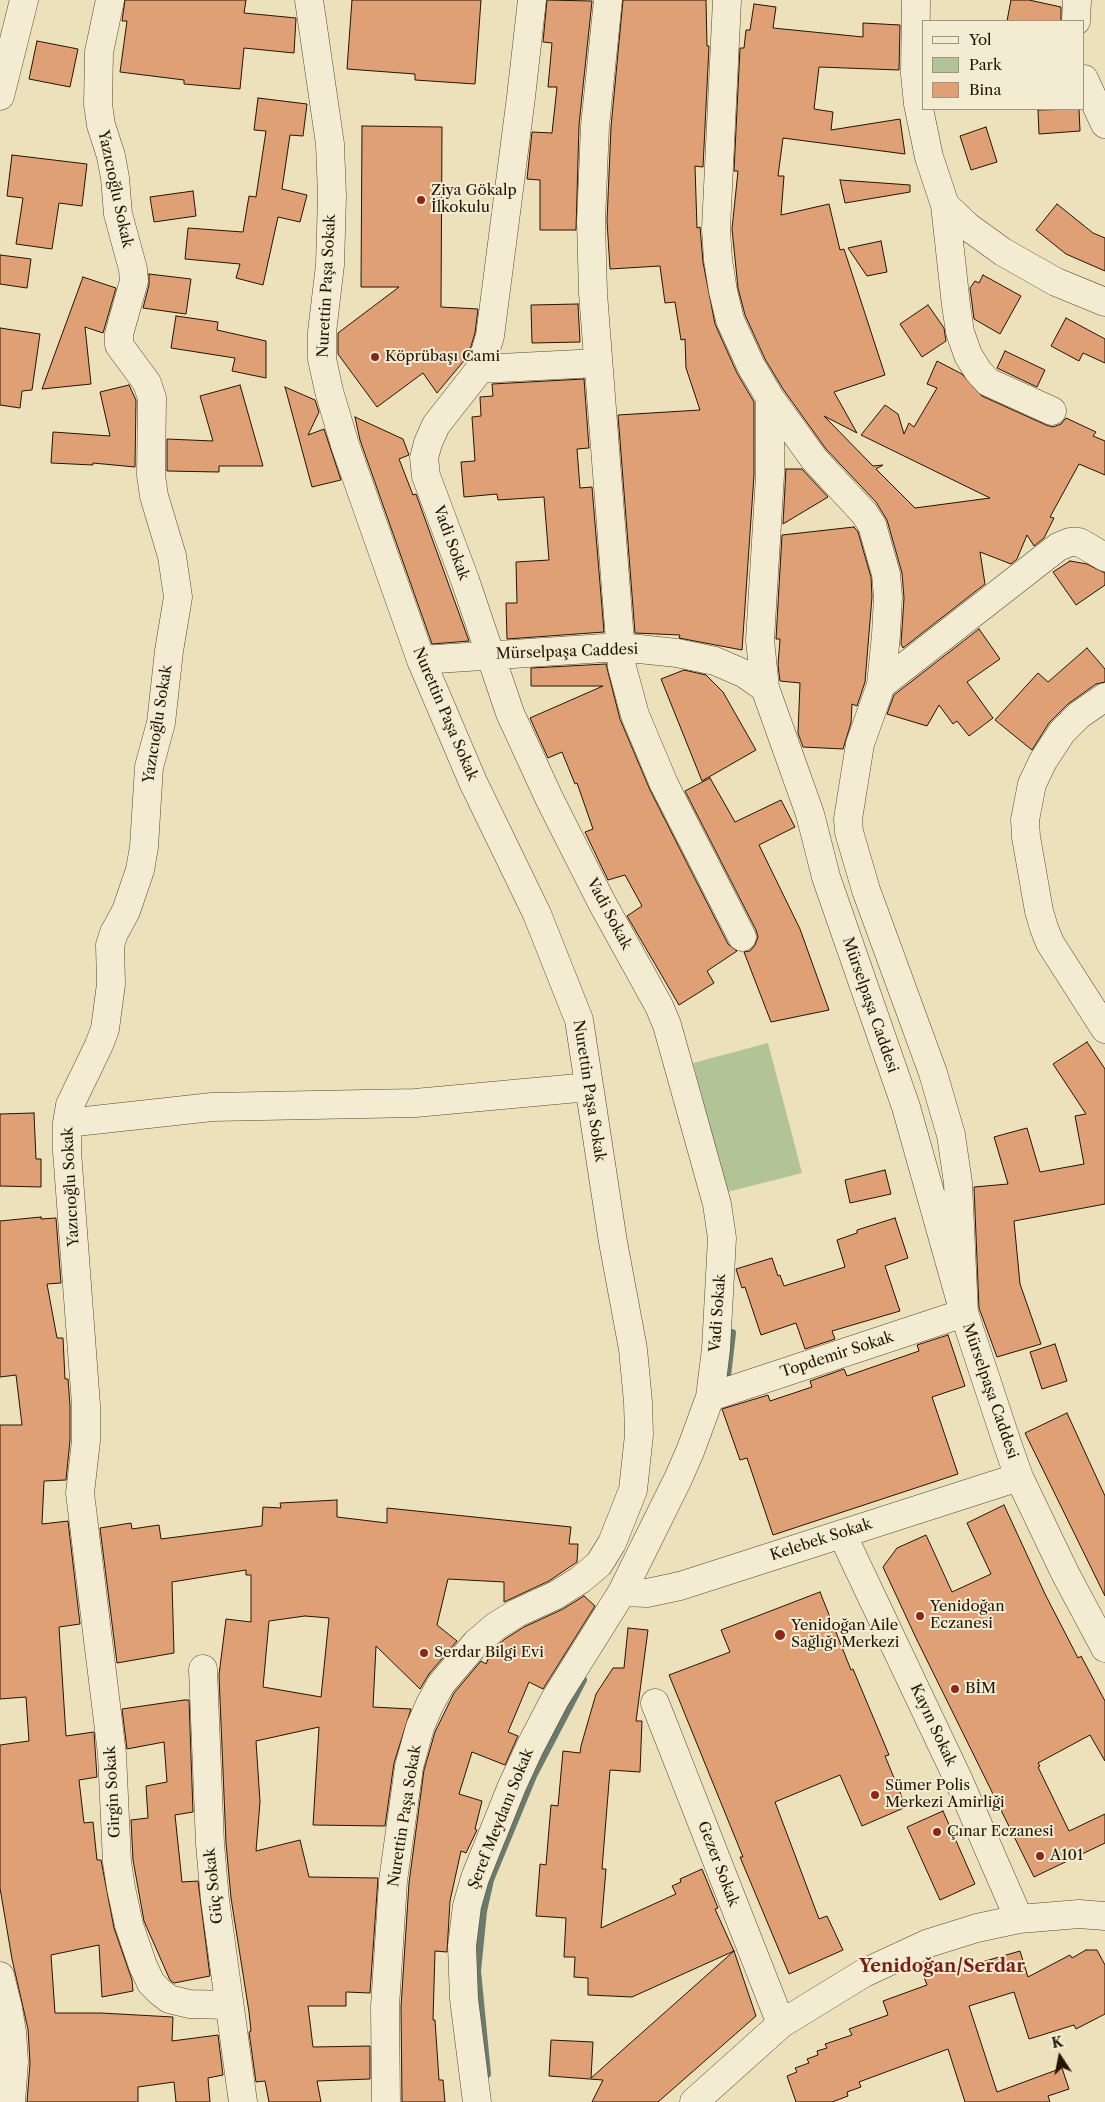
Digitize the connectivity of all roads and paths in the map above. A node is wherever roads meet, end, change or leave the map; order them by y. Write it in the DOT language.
graph roads {
  1 [pos="24,0"];
  2 [pos="110,0"];
  3 [pos="309,0"];
  4 [pos="532,0"];
  5 [pos="608,0"];
  6 [pos="727,0"];
  7 [pos="916,0"];
  8 [pos="1076,0"];
  9 [pos="1076,20"];
  10 [pos="1085,80"];
  11 [pos="0,96"];
  12 [pos="1105,124"];
  13 [pos="945,205"];
  14 [pos="1105,302"];
  15 [pos="598,363"];
  16 [pos="480,369"];
  17 [pos="770,398"];
  18 [pos="1052,411"];
  19 [pos="1105,557"];
  20 [pos="620,648"];
  21 [pos="490,654"];
  22 [pos="421,660"];
  23 [pos="880,685"];
  24 [pos="765,688"];
  25 [pos="1105,696"];
  26 [pos="742,937"];
  27 [pos="1105,1029"];
  28 [pos="588,1087"];
  29 [pos="67,1123"];
  30 [pos="964,1313"];
  31 [pos="710,1397"];
  32 [pos="1019,1477"];
  33 [pos="82,1513"];
  34 [pos="842,1534"];
  35 [pos="604,1555"];
  36 [pos="627,1582"];
  37 [pos="1105,1648"];
  38 [pos="203,1669"];
  39 [pos="655,1703"];
  40 [pos="1105,1916"];
  41 [pos="1019,1919"];
  42 [pos="0,1976"];
  43 [pos="229,2005"];
  44 [pos="781,2024"];
  45 [pos="477,2101"];
  46 [pos="12,2102"];
  47 [pos="243,2102"];
  48 [pos="386,2102"];
  49 [pos="694,2102"];
  1 -- 11 [label="street"];
  2 -- 29 [label="street, Yazıcıoğlu Sokak"];
  3 -- 22 [label="street, Nurettin Paşa Sokak"];
  4 -- 16 [label="street"];
  5 -- 15 [label="street"];
  6 -- 17 [label="street"];
  7 -- 13 [label="street"];
  8 -- 9 [label="street"];
  10 -- 12 [label="street"];
  13 -- 14 [label="street"];
  13 -- 18 [label="street"];
  15 -- 16 [label="street"];
  15 -- 20 [label="street"];
  16 -- 21 [label="street, Vadi Sokak"];
  17 -- 23 [label="street"];
  17 -- 24 [label="street"];
  19 -- 23 [label="street"];
  20 -- 21 [label="street, Mürselpaşa Caddesi"];
  20 -- 24 [label="street, Mürselpaşa Caddesi"];
  20 -- 26 [label="street"];
  21 -- 22 [label="street, Mürselpaşa Caddesi"];
  21 -- 31 [label="street, Vadi Sokak"];
  22 -- 28 [label="street, Nurettin Paşa Sokak"];
  23 -- 30 [label="street"];
  24 -- 30 [label="street, Mürselpaşa Caddesi"];
  25 -- 27 [label="street"];
  28 -- 29 [label="street"];
  28 -- 35 [label="street, Nurettin Paşa Sokak"];
  29 -- 33 [label="street, Yazıcıoğlu Sokak"];
  30 -- 31 [label="street, Topdemir Sokak"];
  30 -- 32 [label="street, Mürselpaşa Caddesi"];
  31 -- 36 [label="street, Vadi Sokak"];
  32 -- 34 [label="street, Kelebek Sokak"];
  32 -- 37 [label="street, Mürselpaşa Caddesi"];
  33 -- 43 [label="street, Girgin Sokak"];
  34 -- 36 [label="street, Kelebek Sokak"];
  34 -- 41 [label="street, Kayın Sokak"];
  35 -- 36 [label="street"];
  35 -- 48 [label="street, Nurettin Paşa Sokak"];
  36 -- 45 [label="street, Şeref Meydanı Sokak"];
  38 -- 43 [label="street, Güç Sokak"];
  39 -- 44 [label="street, Gezer Sokak"];
  40 -- 41 [label="street"];
  41 -- 44 [label="street"];
  42 -- 46 [label="street"];
  43 -- 47 [label="street, Güç Sokak"];
  44 -- 49 [label="street"];
}
